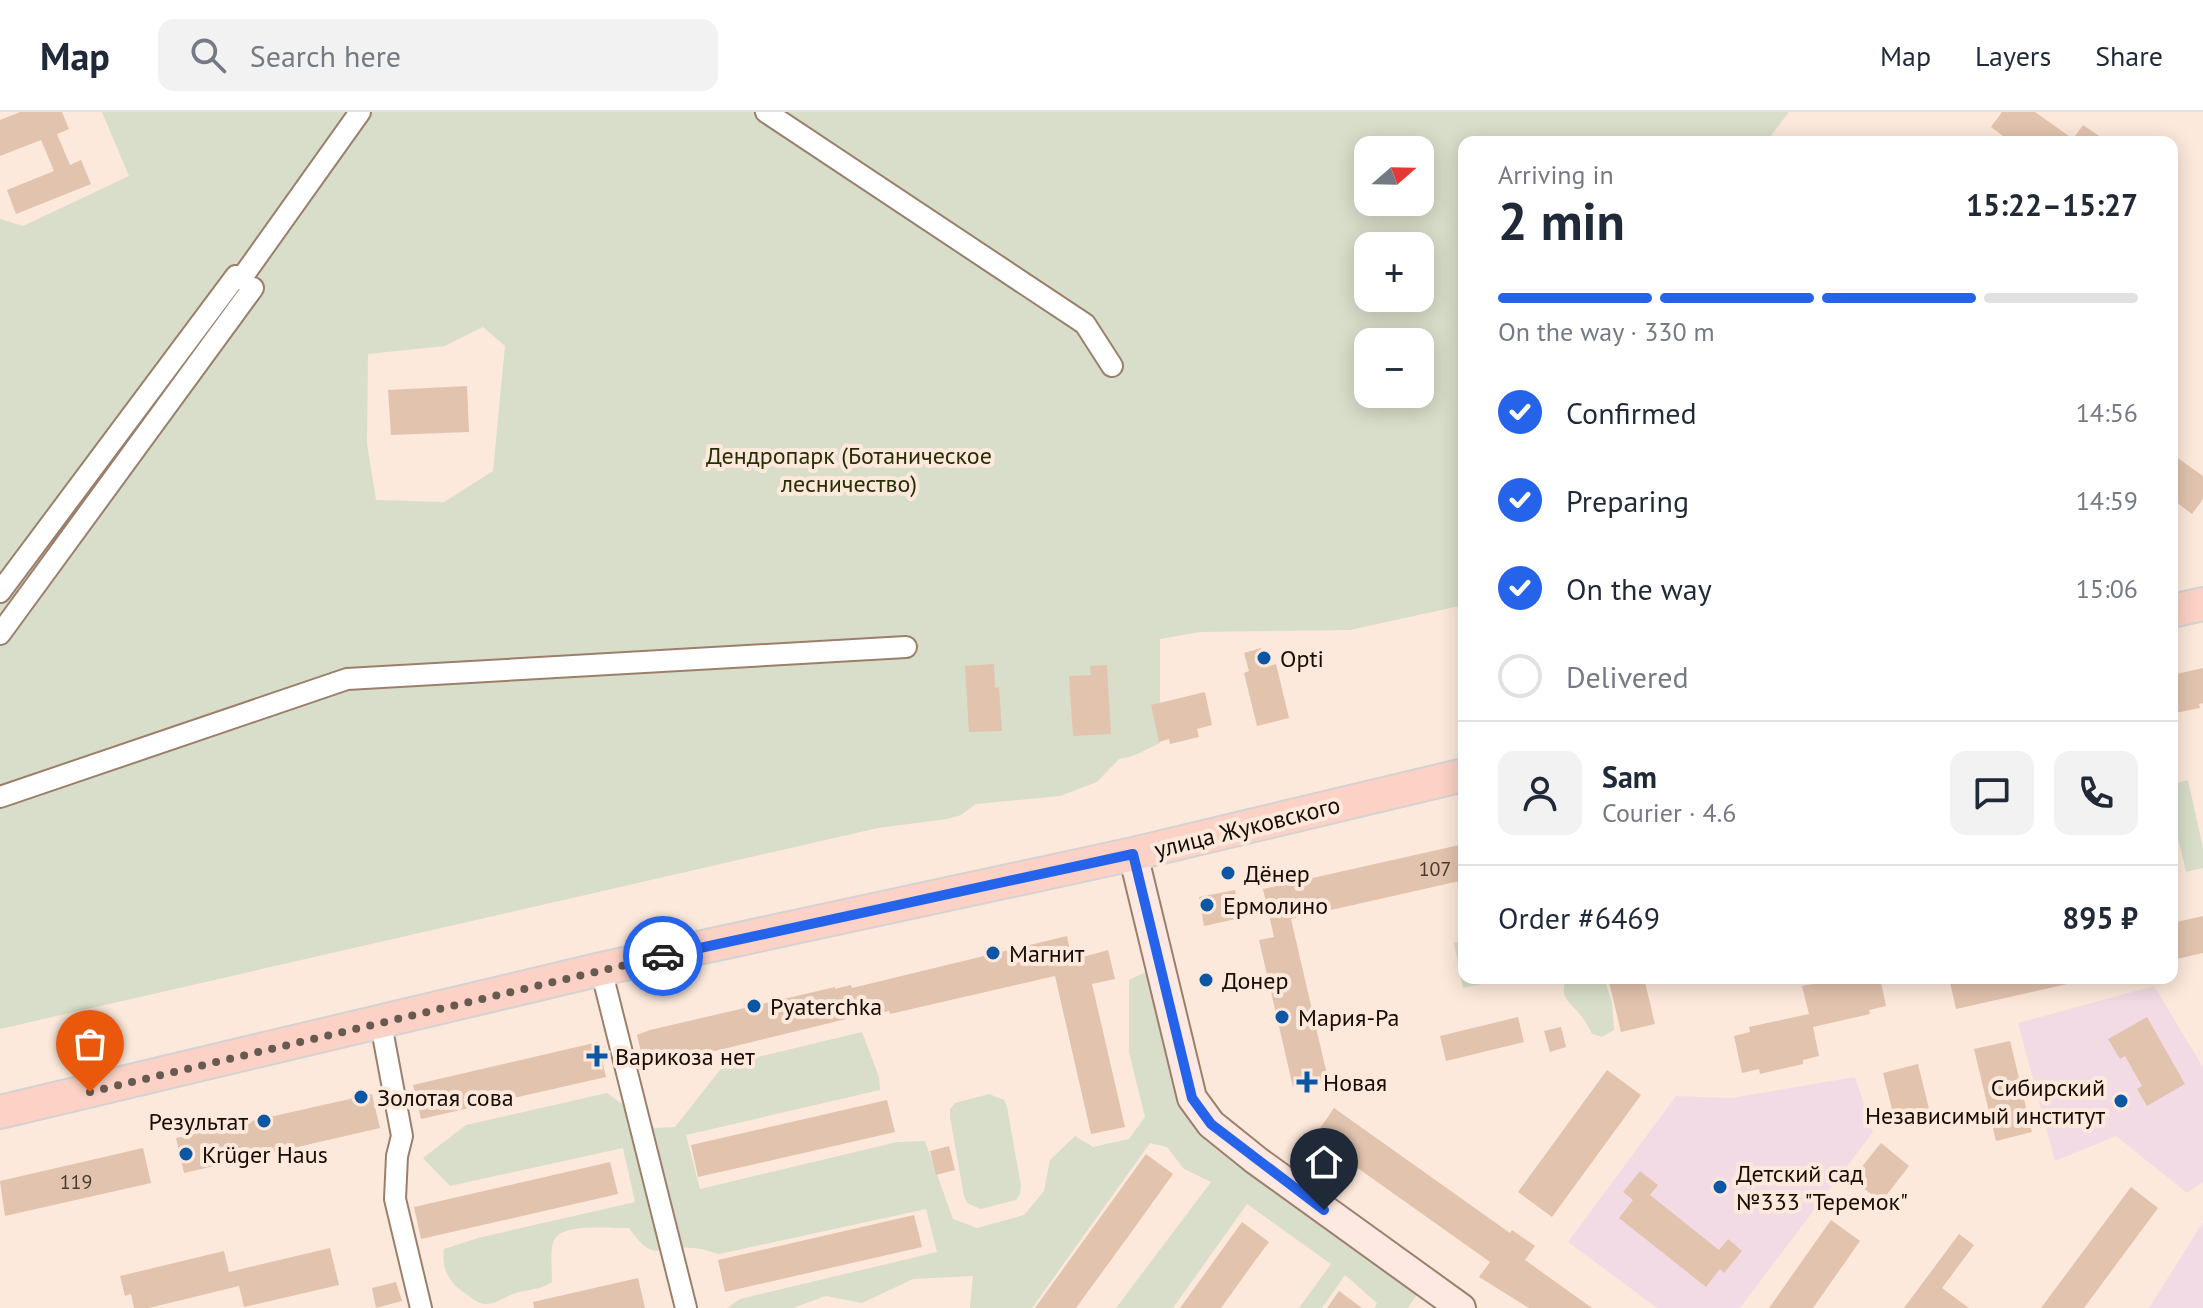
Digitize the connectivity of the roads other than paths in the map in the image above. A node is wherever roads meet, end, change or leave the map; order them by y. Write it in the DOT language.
graph roads {
  1 [pos="360,112"];
  2 [pos="766,112"];
  3 [pos="243,281"];
  4 [pos="1112,366"];
  5 [pos="0,592"];
  6 [pos="2203,604"];
  7 [pos="2178,610"];
  8 [pos="0,634"];
  9 [pos="906,647"];
  10 [pos="1458,776"];
  11 [pos="0,797"];
  12 [pos="1133,854"];
  13 [pos="601,969"];
  14 [pos="381,1024"];
  15 [pos="0,1112"];
  16 [pos="421,1308"];
  17 [pos="686,1308"];
  18 [pos="1461,1308"];
  1 -- 3 [label="street"];
  2 -- 4 [label="street"];
  3 -- 5 [label="street"];
  3 -- 8 [label="street"];
  6 -- 7 [label="main road"];
  9 -- 11 [label="street"];
  10 -- 12 [label="main road, улица Жуковского"];
  12 -- 13 [label="main road, улица Жуковского"];
  12 -- 18 [label="street"];
  13 -- 14 [label="main road, улица Жуковского"];
  13 -- 17 [label="street"];
  14 -- 15 [label="main road, улица Жуковского"];
  14 -- 16 [label="street"];
}
